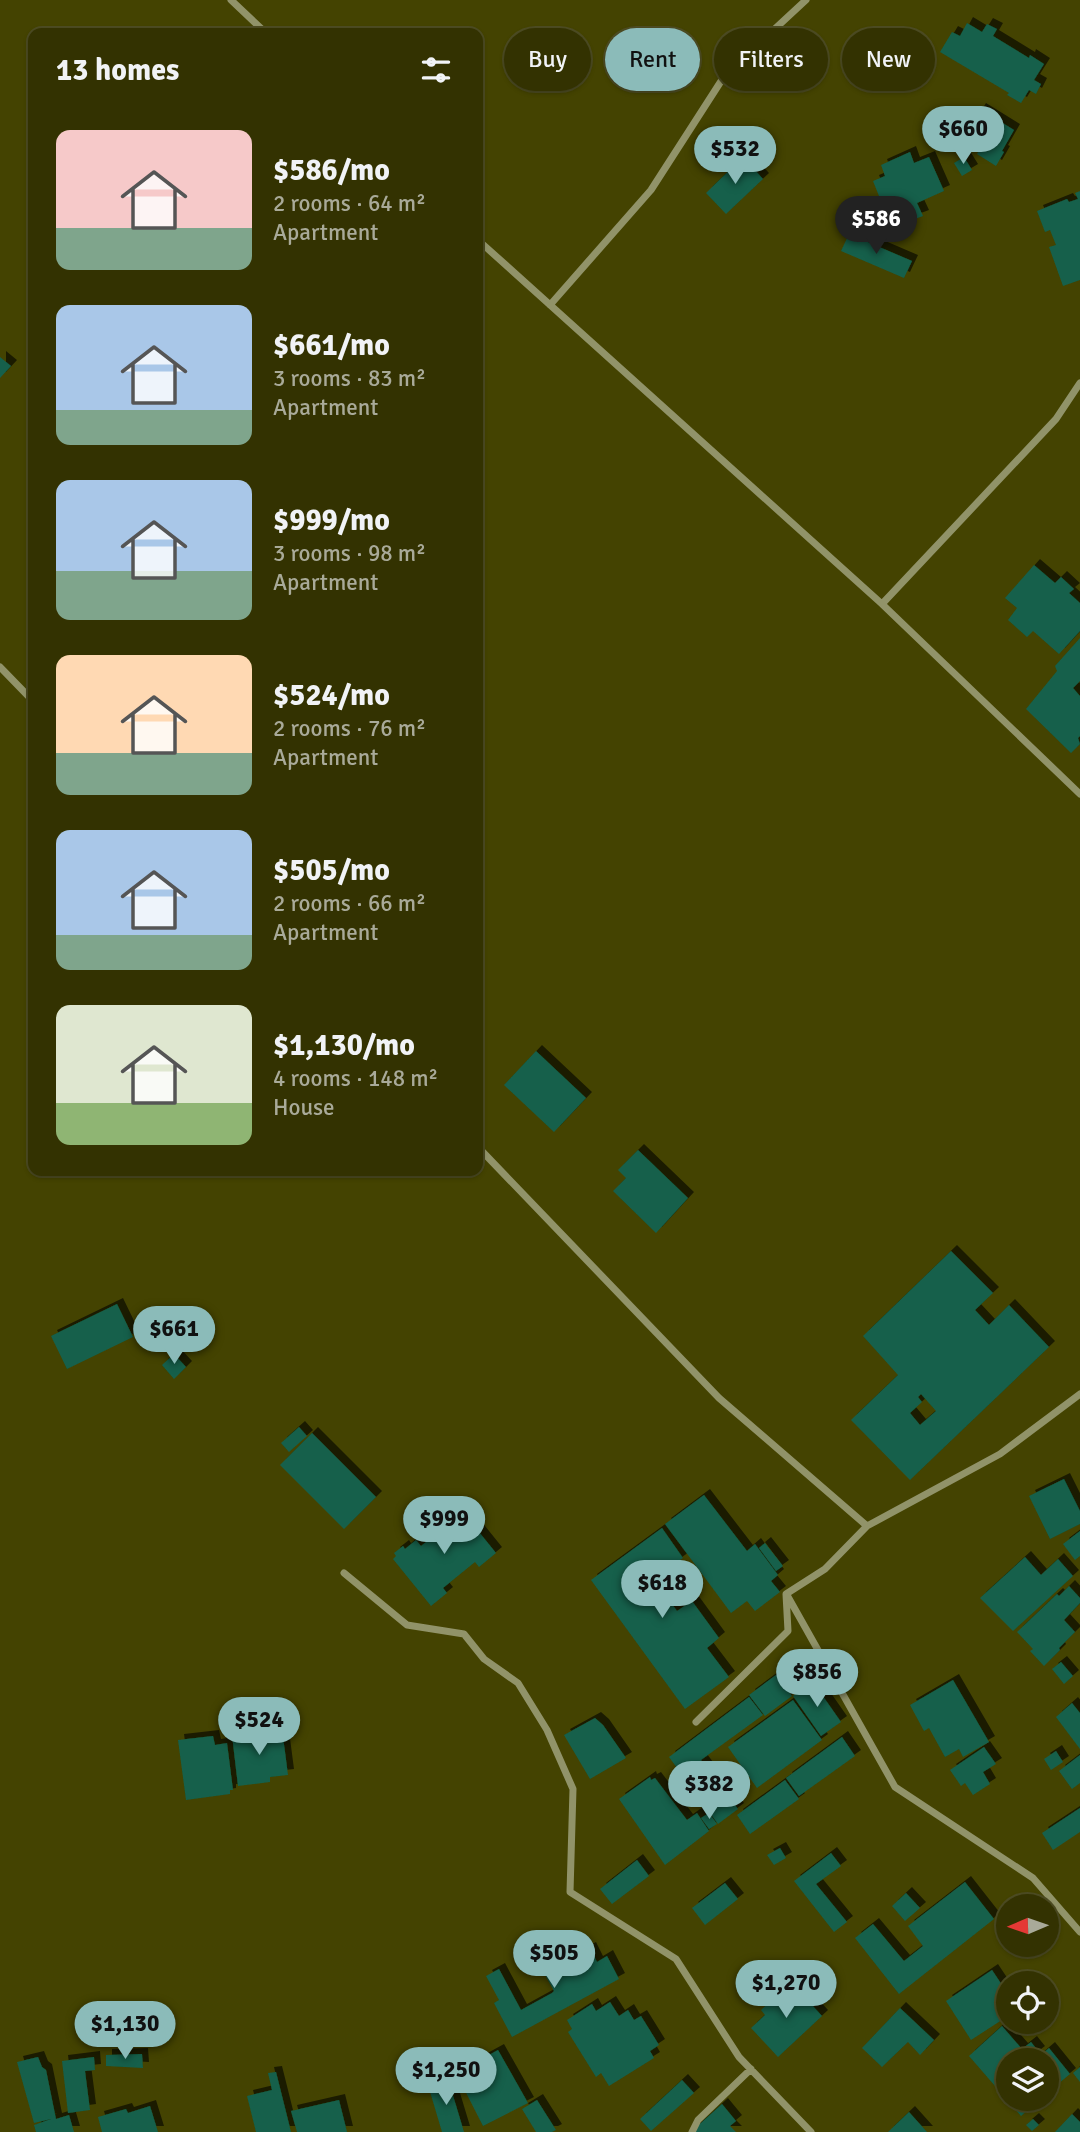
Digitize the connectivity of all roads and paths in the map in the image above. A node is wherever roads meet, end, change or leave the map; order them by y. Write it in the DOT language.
graph roads {
  1 [pos="231,0"];
  2 [pos="806,0"];
  3 [pos="260,28"];
  4 [pos="483,245"];
  5 [pos="550,305"];
  6 [pos="1080,383"];
  7 [pos="882,604"];
  8 [pos="0,667"];
  9 [pos="28,696"];
  10 [pos="1080,794"];
  11 [pos="483,1152"];
  12 [pos="1080,1394"];
  13 [pos="867,1527"];
  14 [pos="344,1573"];
  15 [pos="786,1594"];
  16 [pos="696,1722"];
  17 [pos="1080,1932"];
  18 [pos="751,2069"];
  19 [pos="692,2132"];
  20 [pos="811,2132"];
  1 -- 3 [label="street"];
  2 -- 5 [label="street"];
  4 -- 5 [label="street"];
  5 -- 7 [label="street"];
  6 -- 7 [label="street"];
  7 -- 10 [label="street"];
  8 -- 9 [label="street"];
  11 -- 13 [label="street"];
  12 -- 13 [label="street"];
  13 -- 15 [label="street"];
  14 -- 18 [label="street"];
  15 -- 16 [label="street"];
  15 -- 17 [label="street"];
  18 -- 19 [label="street"];
  18 -- 20 [label="street"];
}
